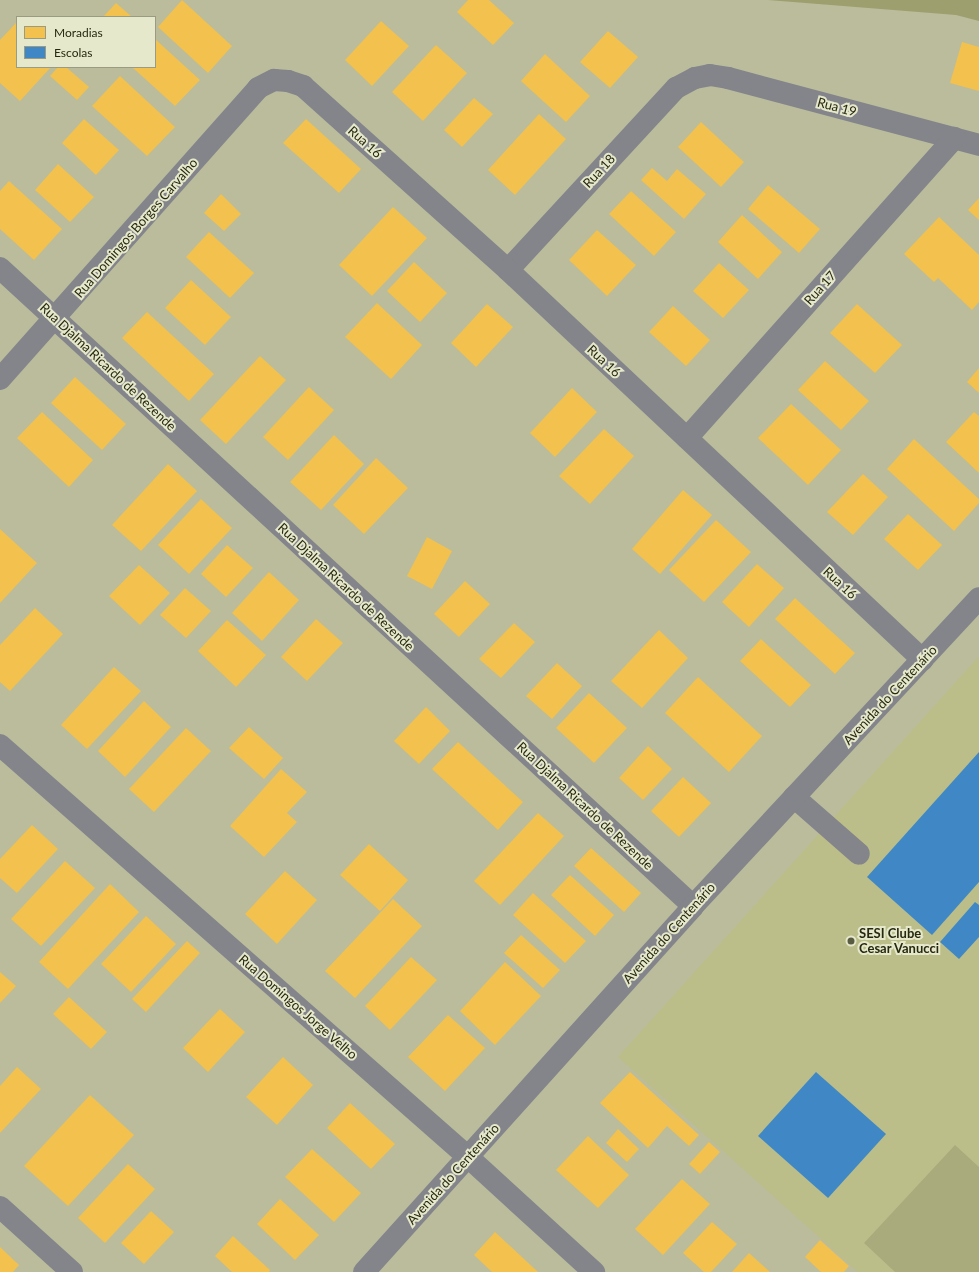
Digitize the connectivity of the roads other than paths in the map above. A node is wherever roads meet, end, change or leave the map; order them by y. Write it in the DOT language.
graph roads {
  1 [pos="695,78"];
  2 [pos="274,80"];
  3 [pos="954,138"];
  4 [pos="979,145"];
  5 [pos="0,268"];
  6 [pos="508,270"];
  7 [pos="55,319"];
  8 [pos="0,379"];
  9 [pos="687,438"];
  10 [pos="979,598"];
  11 [pos="923,660"];
  12 [pos="0,745"];
  13 [pos="794,797"];
  14 [pos="860,854"];
  15 [pos="693,906"];
  16 [pos="468,1157"];
  17 [pos="0,1207"];
  18 [pos="72,1272"];
  19 [pos="364,1272"];
  20 [pos="594,1272"];
  1 -- 3 [label="street, Rua 19"];
  1 -- 6 [label="street, Rua 18"];
  2 -- 6 [label="street, Rua 16"];
  2 -- 7 [label="street, Rua Domingos Borges Carvalho"];
  3 -- 4 [label="street, Rua 19"];
  3 -- 9 [label="street, Rua 17"];
  5 -- 7 [label="street, Rua Djalma Ricardo de Rezende"];
  6 -- 9 [label="street, Rua 16"];
  7 -- 8 [label="street, Rua Domingos Borges Carvalho"];
  7 -- 15 [label="street, Rua Djalma Ricardo de Rezende"];
  9 -- 11 [label="street, Rua 16"];
  10 -- 11 [label="street, Avenida do Centenário"];
  11 -- 13 [label="street, Avenida do Centenário"];
  12 -- 16 [label="street, Rua Domingos Jorge Velho"];
  13 -- 14 [label="street"];
  13 -- 15 [label="street, Avenida do Centenário"];
  15 -- 16 [label="street, Avenida do Centenário"];
  16 -- 19 [label="street, Avenida do Centenário"];
  16 -- 20 [label="street, Rua Domingos Jorge Velho"];
  17 -- 18 [label="street"];
}
